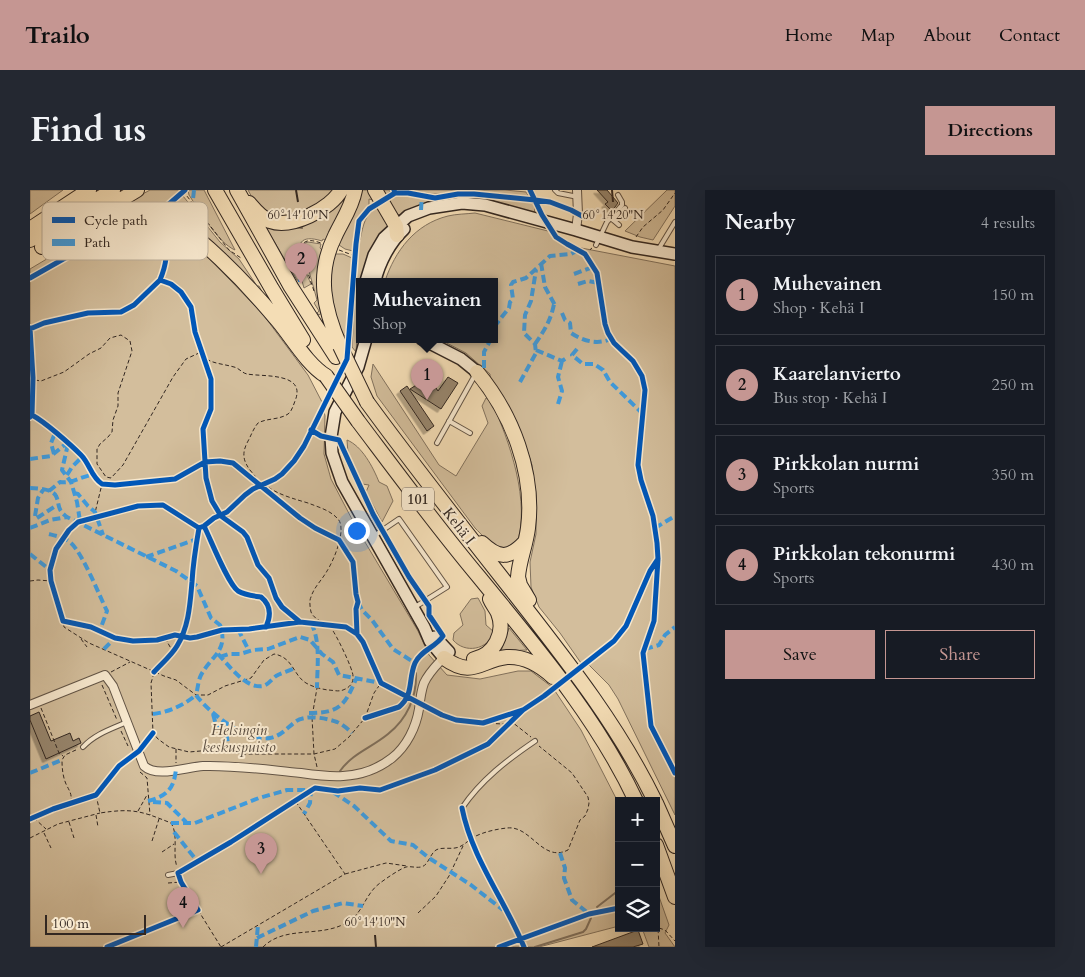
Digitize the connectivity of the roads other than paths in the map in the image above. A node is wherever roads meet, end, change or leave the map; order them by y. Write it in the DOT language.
graph roads {
  1 [pos="69,190"];
  2 [pos="89,190"];
  3 [pos="113,190"];
  4 [pos="137,190"];
  5 [pos="341,190"];
  6 [pos="355,190"];
  7 [pos="376,190"];
  8 [pos="555,190"];
  9 [pos="216,191"];
  10 [pos="237,191"];
  11 [pos="577,194"];
  12 [pos="618,195"];
  13 [pos="62,202"];
  14 [pos="76,202"];
  15 [pos="94,202"];
  16 [pos="112,202"];
  17 [pos="625,208"];
  18 [pos="612,219"];
  19 [pos="675,222"];
  20 [pos="619,225"];
  21 [pos="42,228"];
  22 [pos="576,230"];
  23 [pos="397,231"];
  24 [pos="33,240"];
  25 [pos="598,241"];
  26 [pos="208,250"];
  27 [pos="657,252"];
  28 [pos="675,254"];
  29 [pos="367,278"];
  30 [pos="376,278"];
  31 [pos="359,343"];
  32 [pos="365,343"];
  33 [pos="430,343"];
  34 [pos="338,351"];
  35 [pos="361,356"];
  36 [pos="477,372"];
  37 [pos="326,376"];
  38 [pos="449,421"];
  39 [pos="470,432"];
  40 [pos="437,443"];
  41 [pos="458,522"];
  42 [pos="373,537"];
  43 [pos="525,542"];
  44 [pos="478,576"];
  45 [pos="413,608"];
  46 [pos="446,655"];
  47 [pos="571,666"];
  48 [pos="575,697"];
  49 [pos="30,705"];
  50 [pos="127,722"];
  51 [pos="535,741"];
  52 [pos="83,747"];
  53 [pos="634,797"];
  54 [pos="653,797"];
  55 [pos="462,808"];
  56 [pos="660,811"];
  57 [pos="675,846"];
  58 [pos="660,856"];
  59 [pos="178,873"];
  60 [pos="168,874"];
  61 [pos="675,897"];
  1 -- 13 [label="highway"];
  2 -- 14 [label="highway"];
  3 -- 15 [label="highway"];
  4 -- 16 [label="highway"];
  5 -- 10 [label="highway"];
  6 -- 34 [label="highway"];
  7 -- 23 [label="highway"];
  8 -- 11 [label="lane"];
  9 -- 37 [label="highway, Kehä I / 101"];
  10 -- 34 [label="highway, Kehä I / 101"];
  11 -- 22 [label="street"];
  12 -- 18 [label="lane"];
  17 -- 18 [label="lane"];
  18 -- 20 [label="lane"];
  18 -- 25 [label="lane"];
  19 -- 27 [label="lane"];
  21 -- 24 [label="highway"];
  22 -- 23 [label="main road"];
  22 -- 25 [label="main road"];
  23 -- 29 [label="main road"];
  23 -- 30 [label="main road"];
  25 -- 27 [label="main road"];
  26 -- 37 [label="highway"];
  27 -- 28 [label="main road"];
  31 -- 35 [label="main road"];
  32 -- 35 [label="main road"];
  33 -- 36 [label="main road"];
  34 -- 41 [label="highway, Kehä I / 101, bridge"];
  35 -- 42 [label="main road"];
  36 -- 38 [label="lane"];
  36 -- 43 [label="highway"];
  37 -- 44 [label="highway, Kehä I / 101, bridge"];
  38 -- 39 [label="lane"];
  38 -- 40 [label="lane"];
  41 -- 43 [label="highway"];
  41 -- 47 [label="highway, Kehä I / 101"];
  42 -- 45 [label="main road"];
  42 -- 45 [label="lane"];
  43 -- 47 [label="highway"];
  44 -- 46 [label="highway"];
  44 -- 48 [label="highway, Kehä I / 101"];
  45 -- 46 [label="main road"];
  46 -- 48 [label="highway"];
  46 -- 50 [label="street"];
  47 -- 54 [label="highway, Kehä I / 101"];
  48 -- 53 [label="highway, Kehä I / 101"];
  49 -- 50 [label="street"];
  50 -- 52 [label="lane"];
  51 -- 55 [label="lane"];
  56 -- 57 [label="highway, Kehä I / 101"];
  58 -- 61 [label="highway"];
  59 -- 60 [label="lane"];
}
